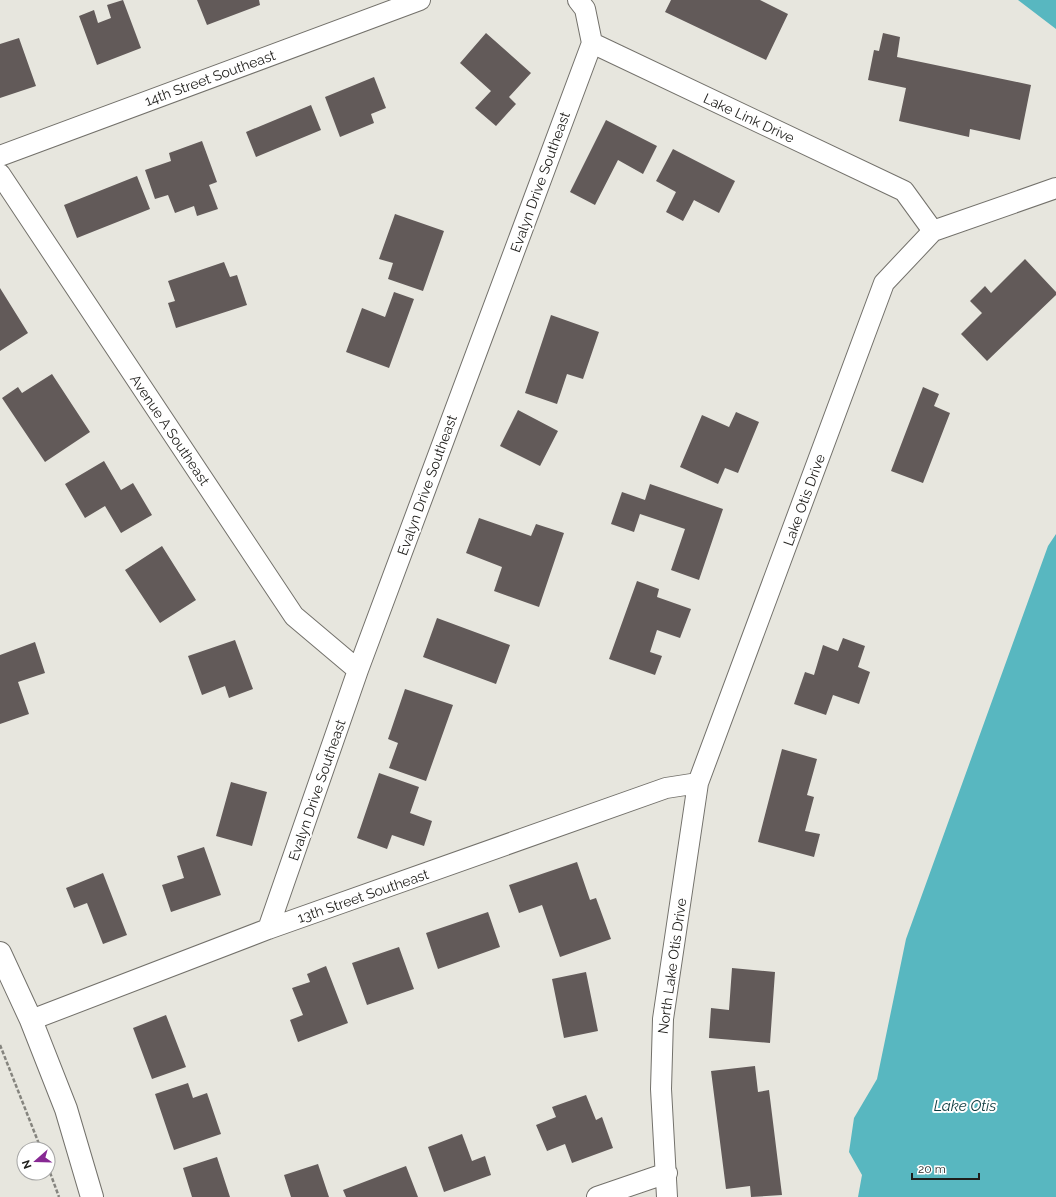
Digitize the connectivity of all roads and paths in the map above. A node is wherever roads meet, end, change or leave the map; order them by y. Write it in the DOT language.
graph roads {
  1 [pos="420,0"];
  2 [pos="578,0"];
  3 [pos="592,43"];
  4 [pos="0,156"];
  5 [pos="0,174"];
  6 [pos="1056,188"];
  7 [pos="933,231"];
  8 [pos="358,670"];
  9 [pos="698,783"];
  10 [pos="268,929"];
  11 [pos="0,954"];
  12 [pos="30,1020"];
  13 [pos="0,1045"];
  14 [pos="38,1141"];
  15 [pos="667,1173"];
  16 [pos="53,1181"];
  17 [pos="59,1197"];
  18 [pos="92,1197"];
  19 [pos="597,1197"];
  20 [pos="667,1197"];
  1 -- 4 [label="street, 14th Street Southeast"];
  2 -- 3 [label="street"];
  3 -- 7 [label="street, Lake Link Drive"];
  3 -- 8 [label="street, Evalyn Drive Southeast"];
  5 -- 8 [label="street, Avenue A Southeast"];
  6 -- 7 [label="street"];
  7 -- 9 [label="street, Lake Otis Drive"];
  8 -- 10 [label="street, Evalyn Drive Southeast"];
  9 -- 10 [label="street, 13th Street Southeast"];
  9 -- 15 [label="street, North Lake Otis Drive"];
  10 -- 12 [label="street, 13th Street Southeast"];
  11 -- 12 [label="main road"];
  12 -- 18 [label="main road"];
  13 -- 14 [label="path"];
  15 -- 19 [label="street"];
  15 -- 20 [label="street, North Lake Otis Drive"];
  16 -- 17 [label="path"];
}
